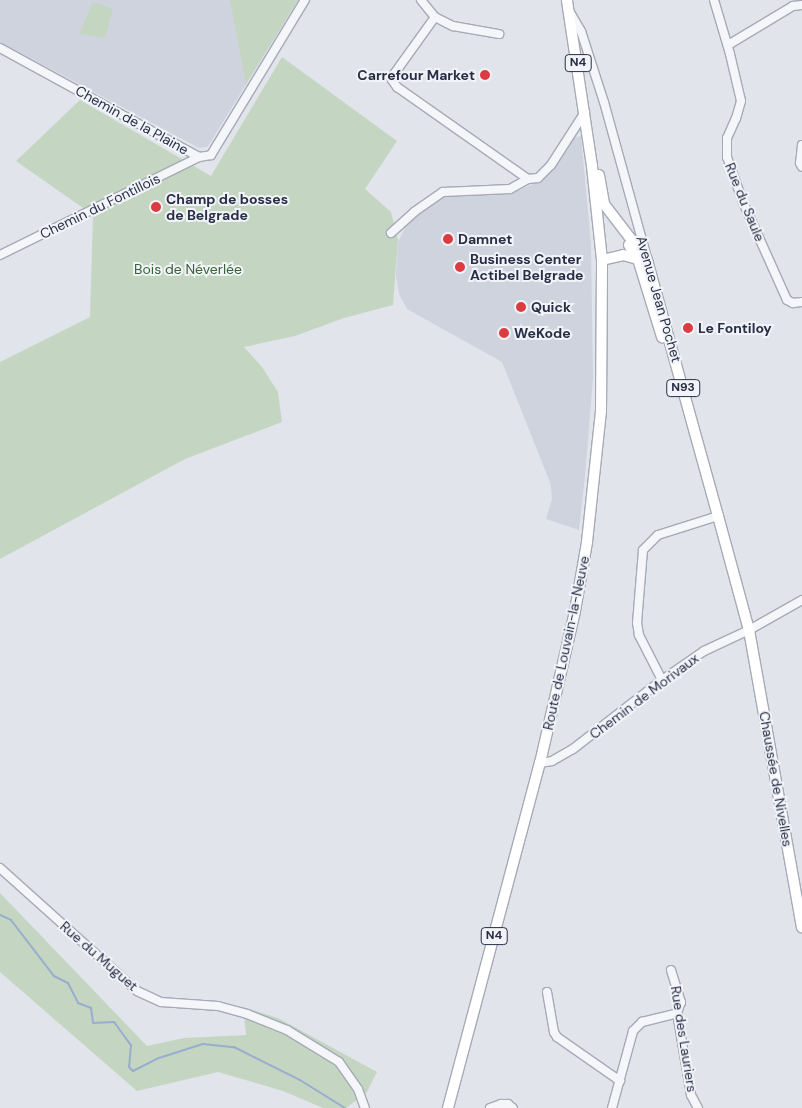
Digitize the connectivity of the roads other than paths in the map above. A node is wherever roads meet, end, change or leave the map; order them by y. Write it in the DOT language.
graph roads {
  1 [pos="305,0"];
  2 [pos="421,0"];
  3 [pos="567,0"];
  4 [pos="714,0"];
  5 [pos="802,5"];
  6 [pos="571,14"];
  7 [pos="435,17"];
  8 [pos="498,34"];
  9 [pos="728,44"];
  10 [pos="0,48"];
  11 [pos="585,112"];
  12 [pos="802,146"];
  13 [pos="200,157"];
  14 [pos="592,166"];
  15 [pos="802,167"];
  16 [pos="528,179"];
  17 [pos="596,203"];
  18 [pos="391,233"];
  19 [pos="0,255"];
  20 [pos="642,259"];
  21 [pos="602,260"];
  22 [pos="802,302"];
  23 [pos="718,516"];
  24 [pos="802,600"];
  25 [pos="749,630"];
  26 [pos="662,680"];
  27 [pos="540,763"];
  28 [pos="0,868"];
  29 [pos="802,927"];
  30 [pos="671,970"];
  31 [pos="547,992"];
  32 [pos="676,1013"];
  33 [pos="620,1081"];
  34 [pos="365,1108"];
  35 [pos="448,1108"];
  36 [pos="490,1108"];
  37 [pos="513,1108"];
  38 [pos="612,1108"];
  39 [pos="698,1108"];
  1 -- 13 [label="street, Chemin de la Plaine"];
  2 -- 7 [label="street"];
  3 -- 6 [label="main road, Avenue Jean Pochet / N4"];
  4 -- 9 [label="street, Rue du Saule"];
  5 -- 9 [label="street"];
  6 -- 11 [label="main road, N4"];
  6 -- 20 [label="street, Avenue Jean Pochet"];
  7 -- 8 [label="street"];
  7 -- 16 [label="street"];
  9 -- 22 [label="street, Rue du Saule"];
  10 -- 13 [label="street, Chemin de la Plaine"];
  11 -- 14 [label="main road, N4"];
  11 -- 16 [label="street"];
  12 -- 15 [label="street"];
  13 -- 19 [label="street, Chemin du Fontillois"];
  14 -- 17 [label="main road, Route de Louvain-la-Neuve / N4"];
  14 -- 20 [label="main road, N93"];
  16 -- 18 [label="street"];
  17 -- 20 [label="main road"];
  17 -- 21 [label="main road, Route de Louvain-la-Neuve / N4"];
  20 -- 21 [label="main road"];
  20 -- 23 [label="main road, Avenue Jean Pochet / N93"];
  20 -- 23 [label="main road, N93"];
  21 -- 27 [label="main road, Route de Louvain-la-Neuve / N4"];
  23 -- 25 [label="main road, Avenue Jean Pochet / N93"];
  23 -- 26 [label="street"];
  24 -- 25 [label="street, Chemin de Morivaux"];
  25 -- 26 [label="street, Chemin de Morivaux"];
  25 -- 29 [label="main road, Chaussée de Nivelles / N93"];
  26 -- 27 [label="street, Chemin de Morivaux"];
  27 -- 35 [label="main road, Route de Louvain-la-Neuve / N4"];
  28 -- 34 [label="street, Rue du Muguet"];
  30 -- 32 [label="street, Rue des Lauriers"];
  31 -- 33 [label="street"];
  32 -- 33 [label="street"];
  32 -- 39 [label="street, Rue des Lauriers"];
  33 -- 38 [label="street"];
  36 -- 37 [label="street"];
}
